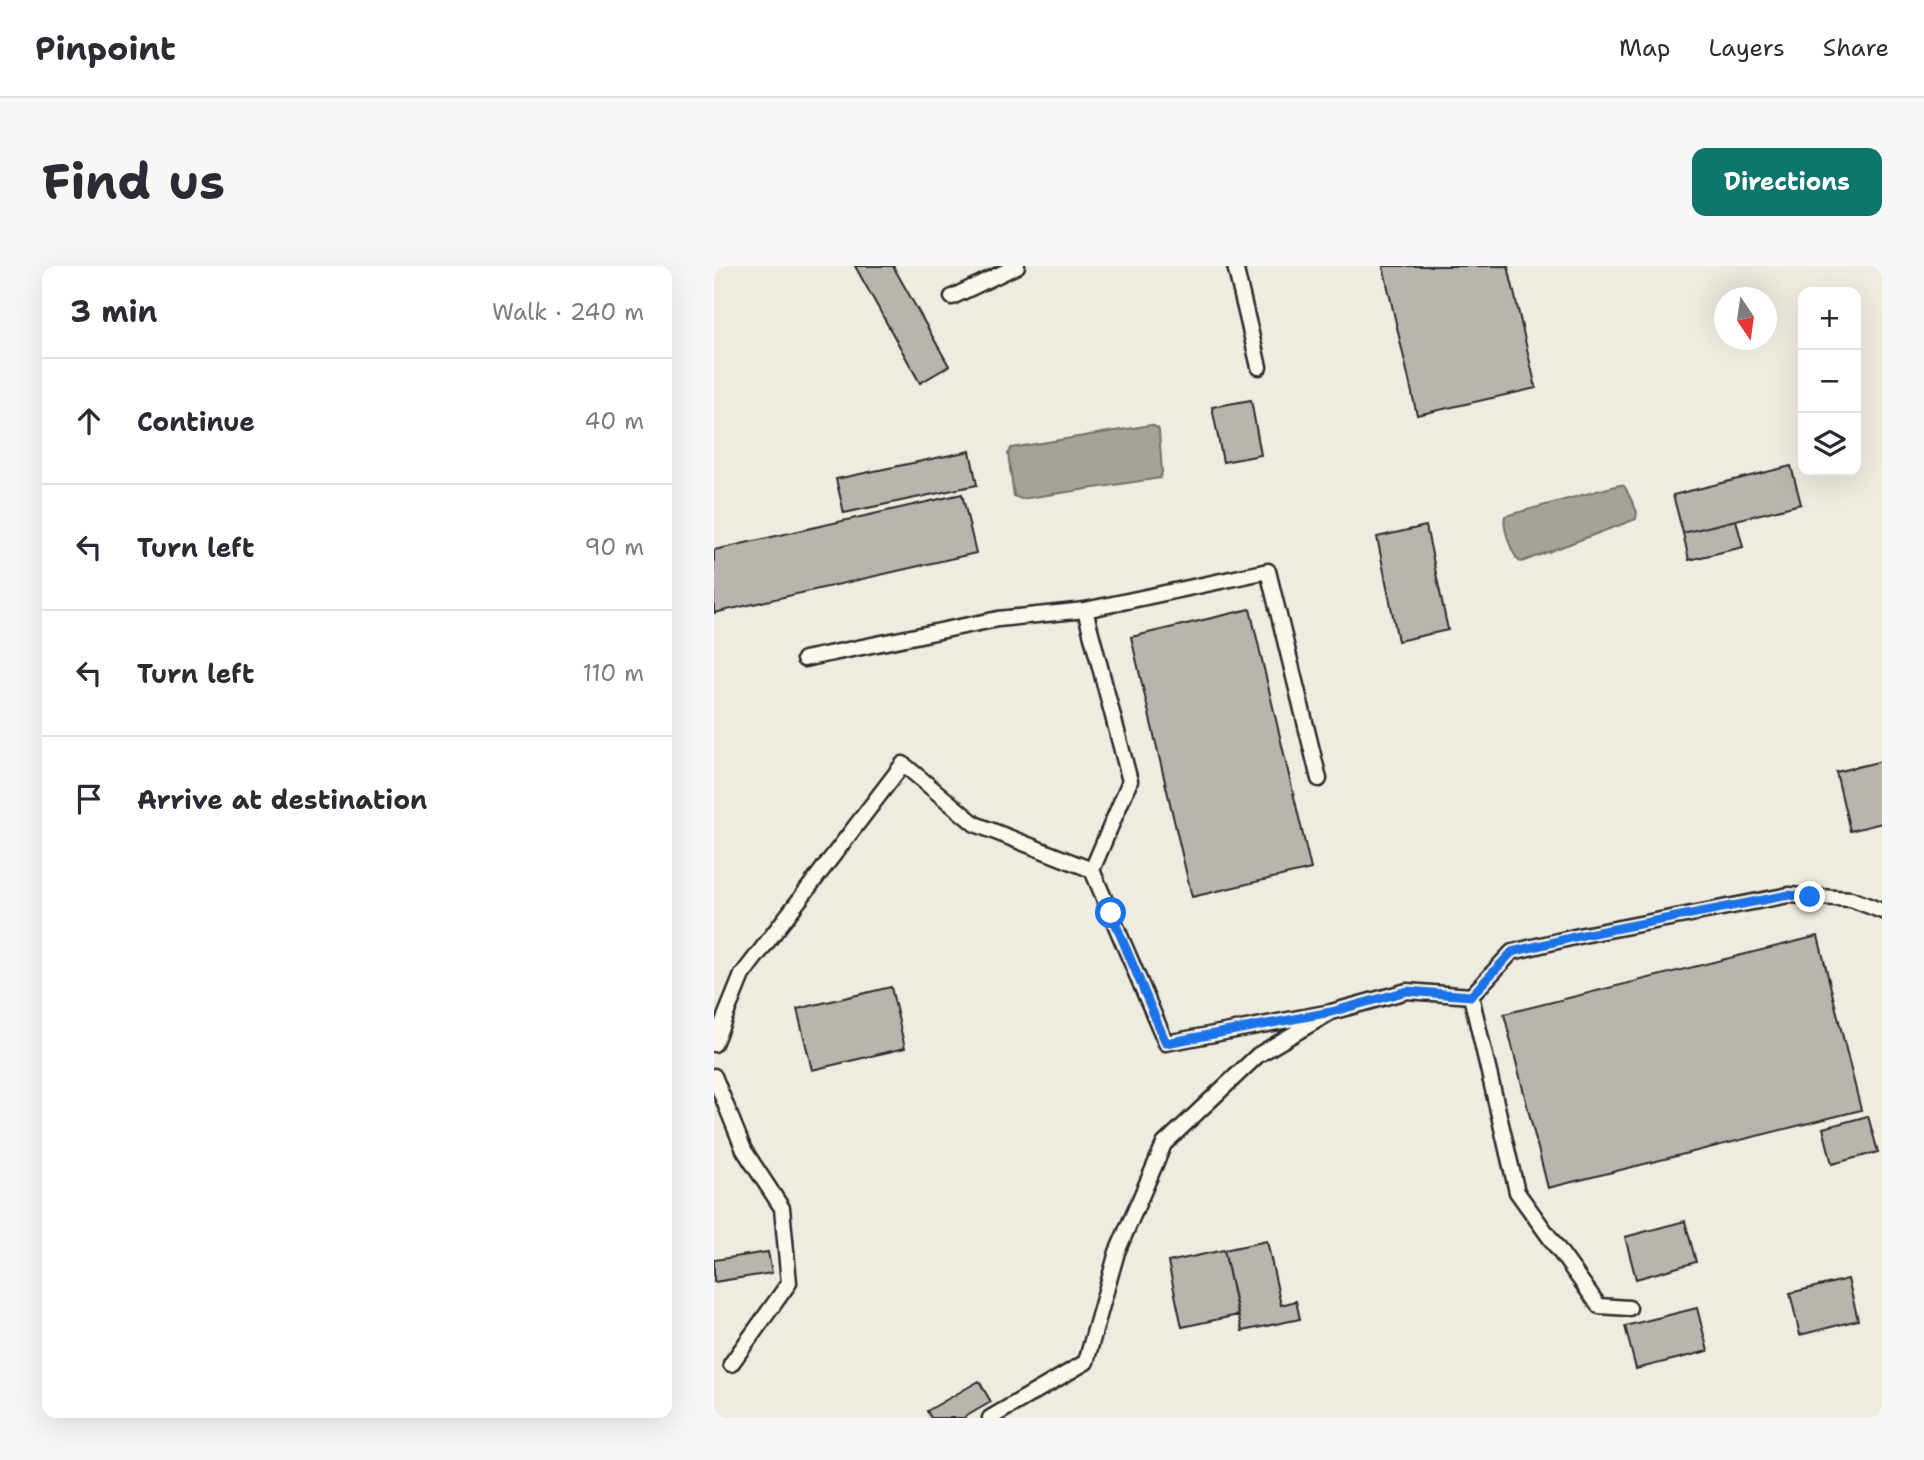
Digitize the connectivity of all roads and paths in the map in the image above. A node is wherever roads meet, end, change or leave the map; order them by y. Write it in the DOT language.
graph roads {
  1 [pos="1017,266"];
  2 [pos="1235,266"];
  3 [pos="952,297"];
  4 [pos="1259,368"];
  5 [pos="1085,610"];
  6 [pos="804,659"];
  7 [pos="1319,779"];
  8 [pos="1092,870"];
  9 [pos="1882,911"];
  10 [pos="1471,996"];
  11 [pos="1331,1012"];
  12 [pos="714,1044"];
  13 [pos="714,1076"];
  14 [pos="1629,1308"];
  15 [pos="731,1364"];
  16 [pos="990,1418"];
  1 -- 3 [label="lane"];
  2 -- 4 [label="lane"];
  5 -- 6 [label="lane"];
  5 -- 7 [label="lane"];
  5 -- 8 [label="lane"];
  8 -- 11 [label="lane"];
  8 -- 12 [label="lane"];
  9 -- 10 [label="lane"];
  10 -- 11 [label="lane"];
  10 -- 14 [label="lane"];
  11 -- 16 [label="lane"];
  13 -- 15 [label="lane"];
}
